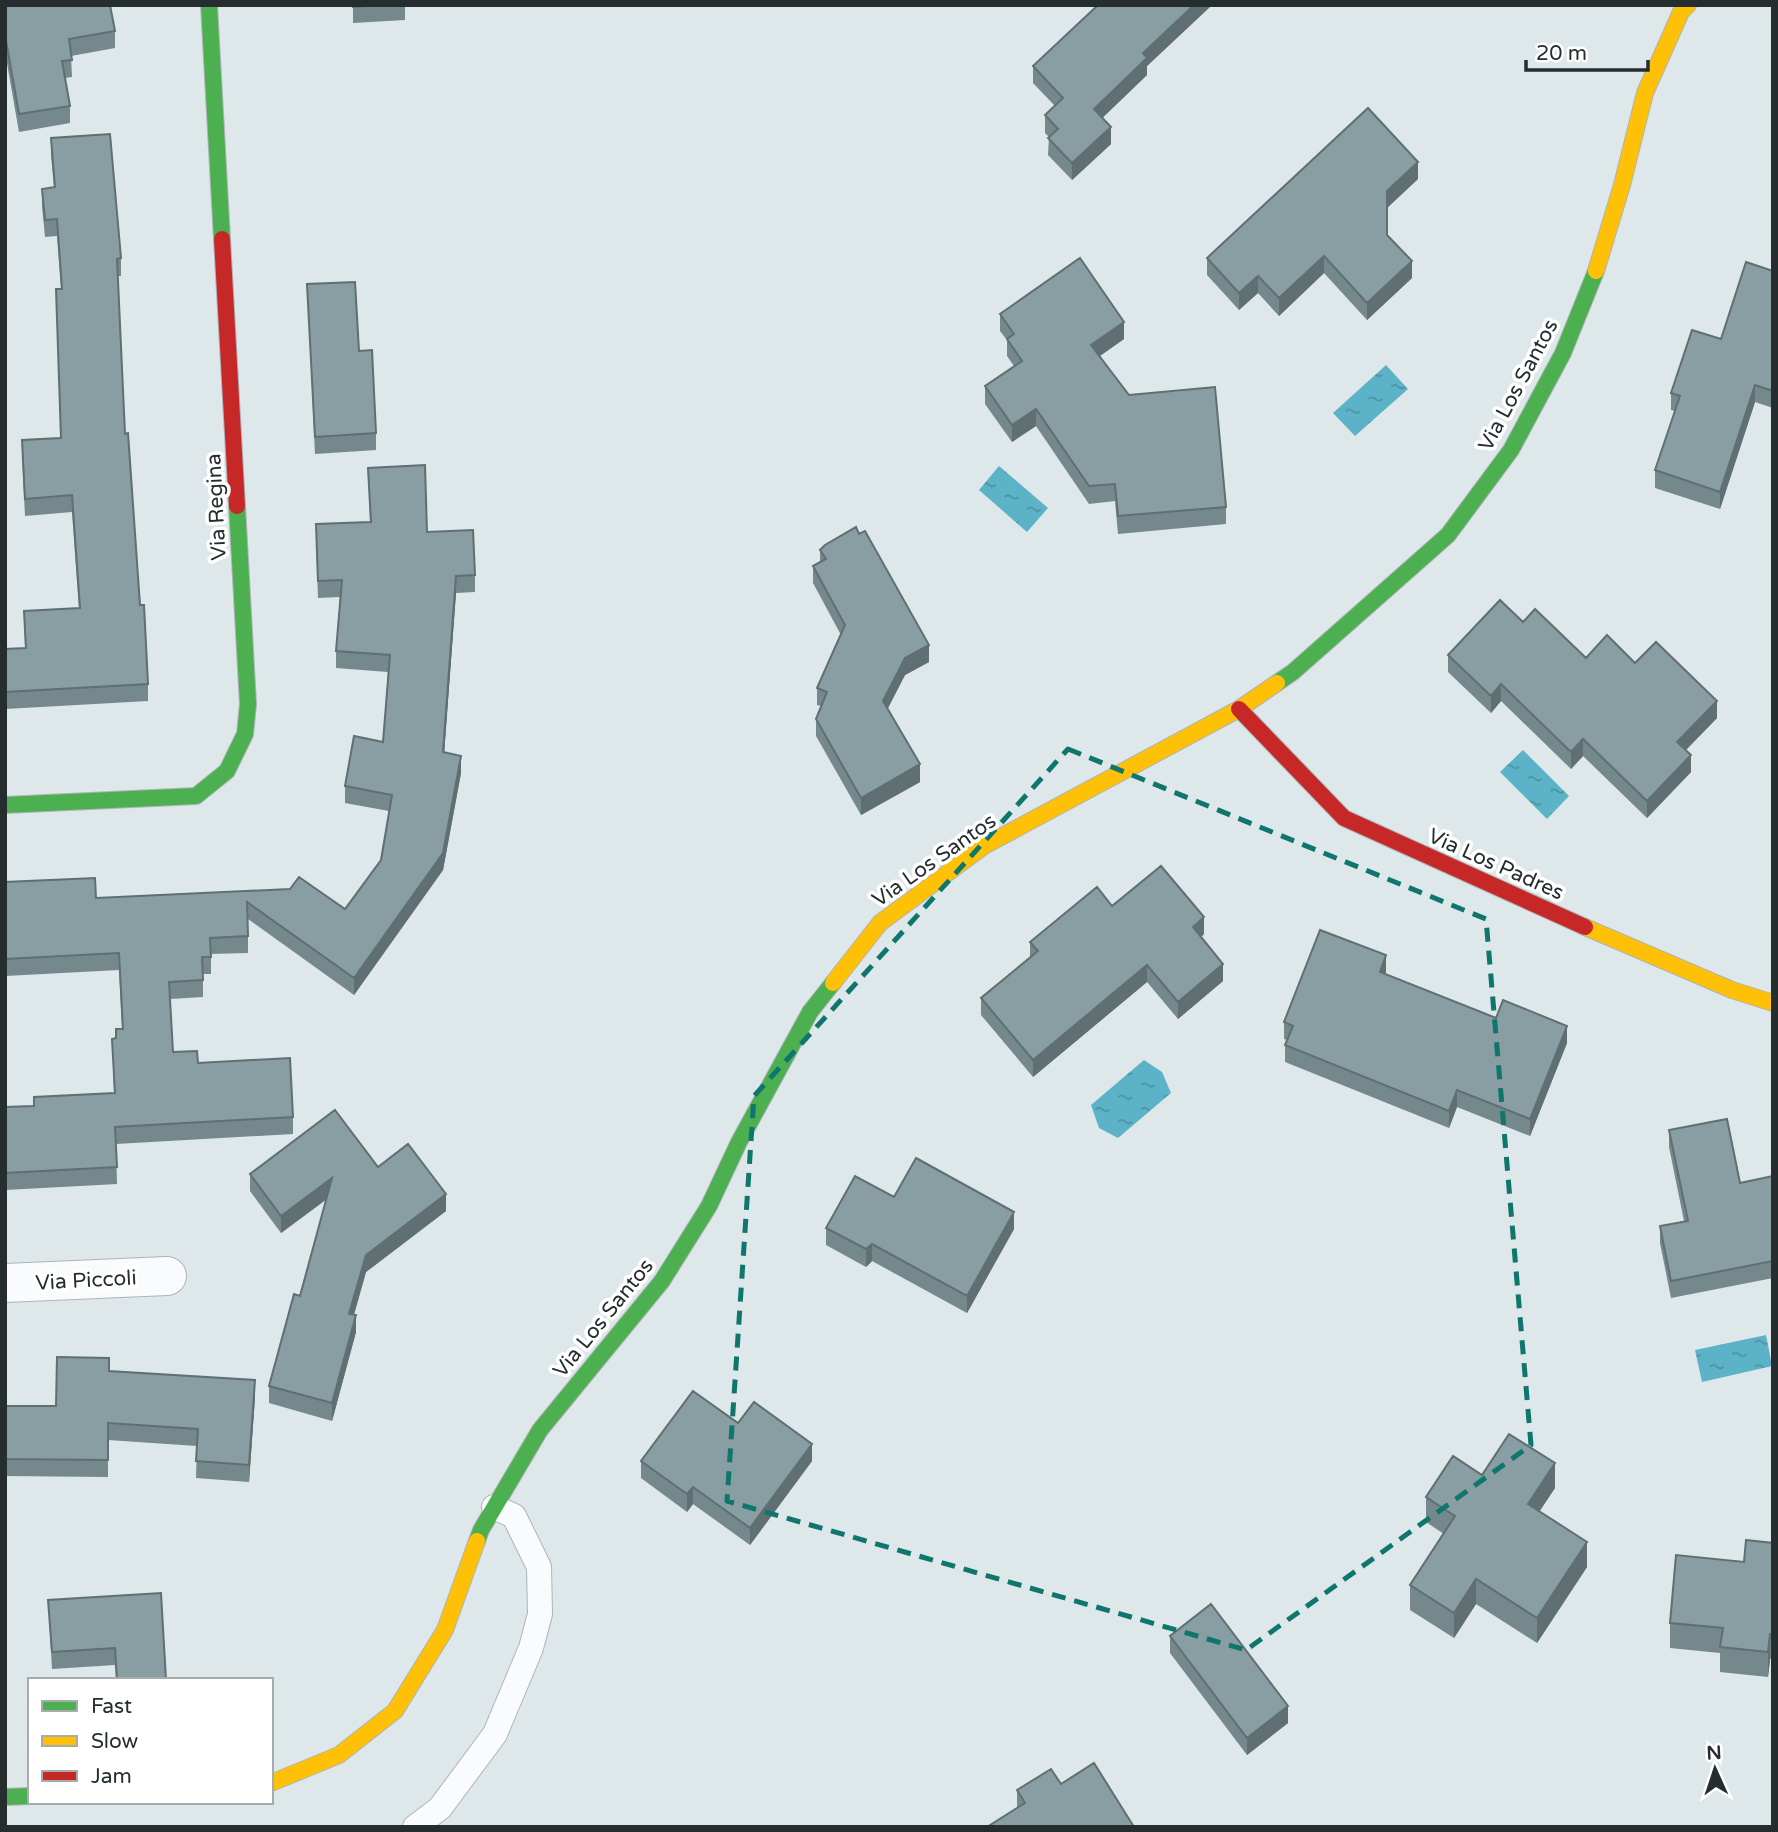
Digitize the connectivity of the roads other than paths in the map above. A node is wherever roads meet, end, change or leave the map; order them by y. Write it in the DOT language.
graph roads {
  1 [pos="209,5"];
  2 [pos="1688,5"];
  3 [pos="1239,709"];
  4 [pos="5,804"];
  5 [pos="1773,1003"];
  6 [pos="167,1276"];
  7 [pos="5,1283"];
  8 [pos="494,1507"];
  9 [pos="273,1782"];
  10 [pos="28,1796"];
  11 [pos="5,1797"];
  12 [pos="415,1827"];
  1 -- 4 [label="street, Via Regina"];
  2 -- 3 [label="street, Via Los Santos"];
  3 -- 5 [label="street, Via Los Padres"];
  3 -- 8 [label="street, Via Los Santos"];
  6 -- 7 [label="street, Via Piccoli"];
  8 -- 9 [label="street, Via Los Santos"];
  8 -- 12 [label="lane"];
  10 -- 11 [label="street"];
}
